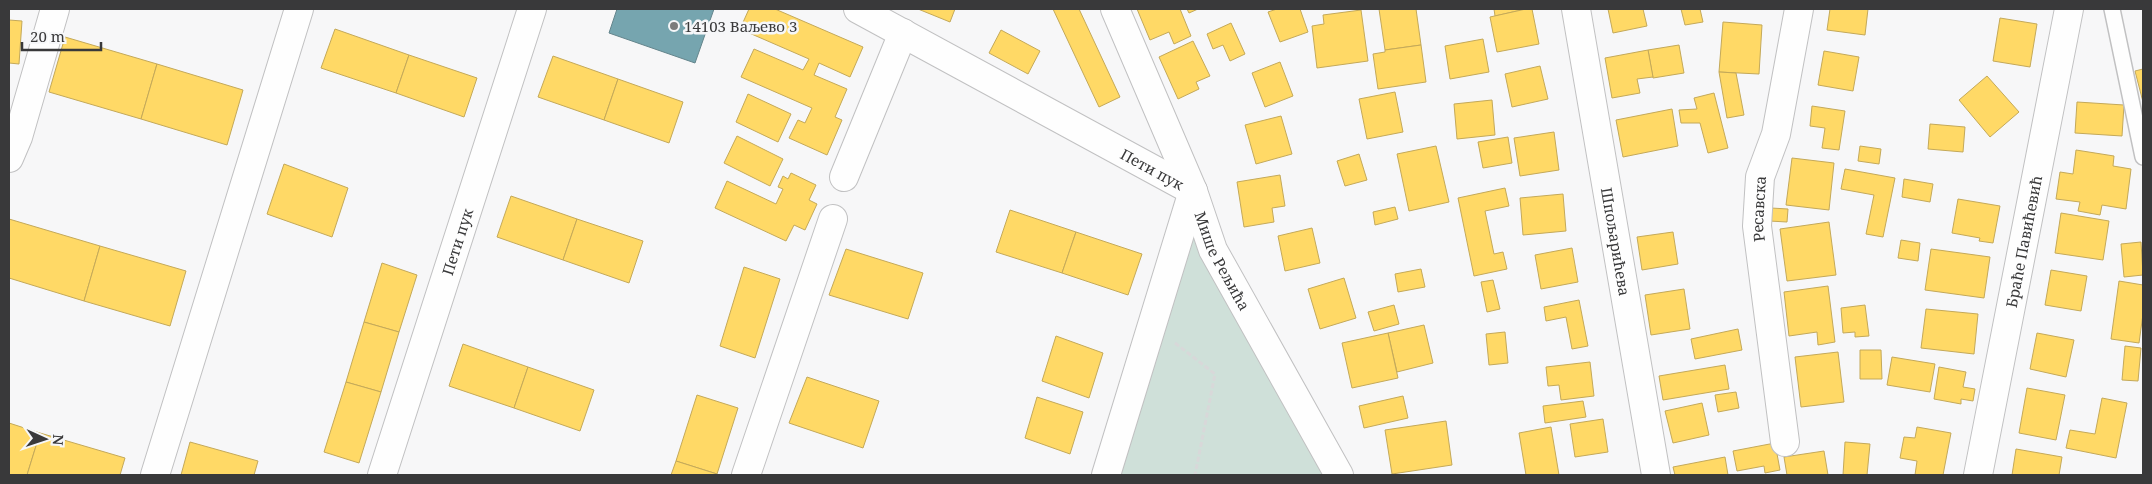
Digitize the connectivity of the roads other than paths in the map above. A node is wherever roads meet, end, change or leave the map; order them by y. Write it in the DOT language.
graph roads {
  1 [pos="55,9"];
  2 [pos="299,9"];
  3 [pos="532,9"];
  4 [pos="858,9"];
  5 [pos="1115,9"];
  6 [pos="1576,9"];
  7 [pos="1799,9"];
  8 [pos="2069,9"];
  9 [pos="2112,9"];
  10 [pos="903,33"];
  11 [pos="2143,157"];
  12 [pos="9,158"];
  13 [pos="844,177"];
  14 [pos="1193,191"];
  15 [pos="833,220"];
  16 [pos="1785,442"];
  17 [pos="154,475"];
  18 [pos="382,475"];
  19 [pos="746,475"];
  20 [pos="1106,475"];
  21 [pos="1338,475"];
  22 [pos="1656,475"];
  23 [pos="1978,475"];
  1 -- 12 [label="street"];
  2 -- 17 [label="street"];
  3 -- 18 [label="street, Пети пук"];
  4 -- 10 [label="street, Пети пук"];
  5 -- 14 [label="street, Мише Рељића"];
  6 -- 22 [label="street, Шпољарићева"];
  7 -- 16 [label="street, Ресавска"];
  8 -- 23 [label="street, Браће Павићевић"];
  9 -- 11 [label="lane"];
  10 -- 13 [label="street"];
  10 -- 14 [label="street, Пети пук"];
  14 -- 20 [label="street, Пети пук"];
  14 -- 21 [label="street, Мише Рељића"];
  15 -- 19 [label="street"];
}
